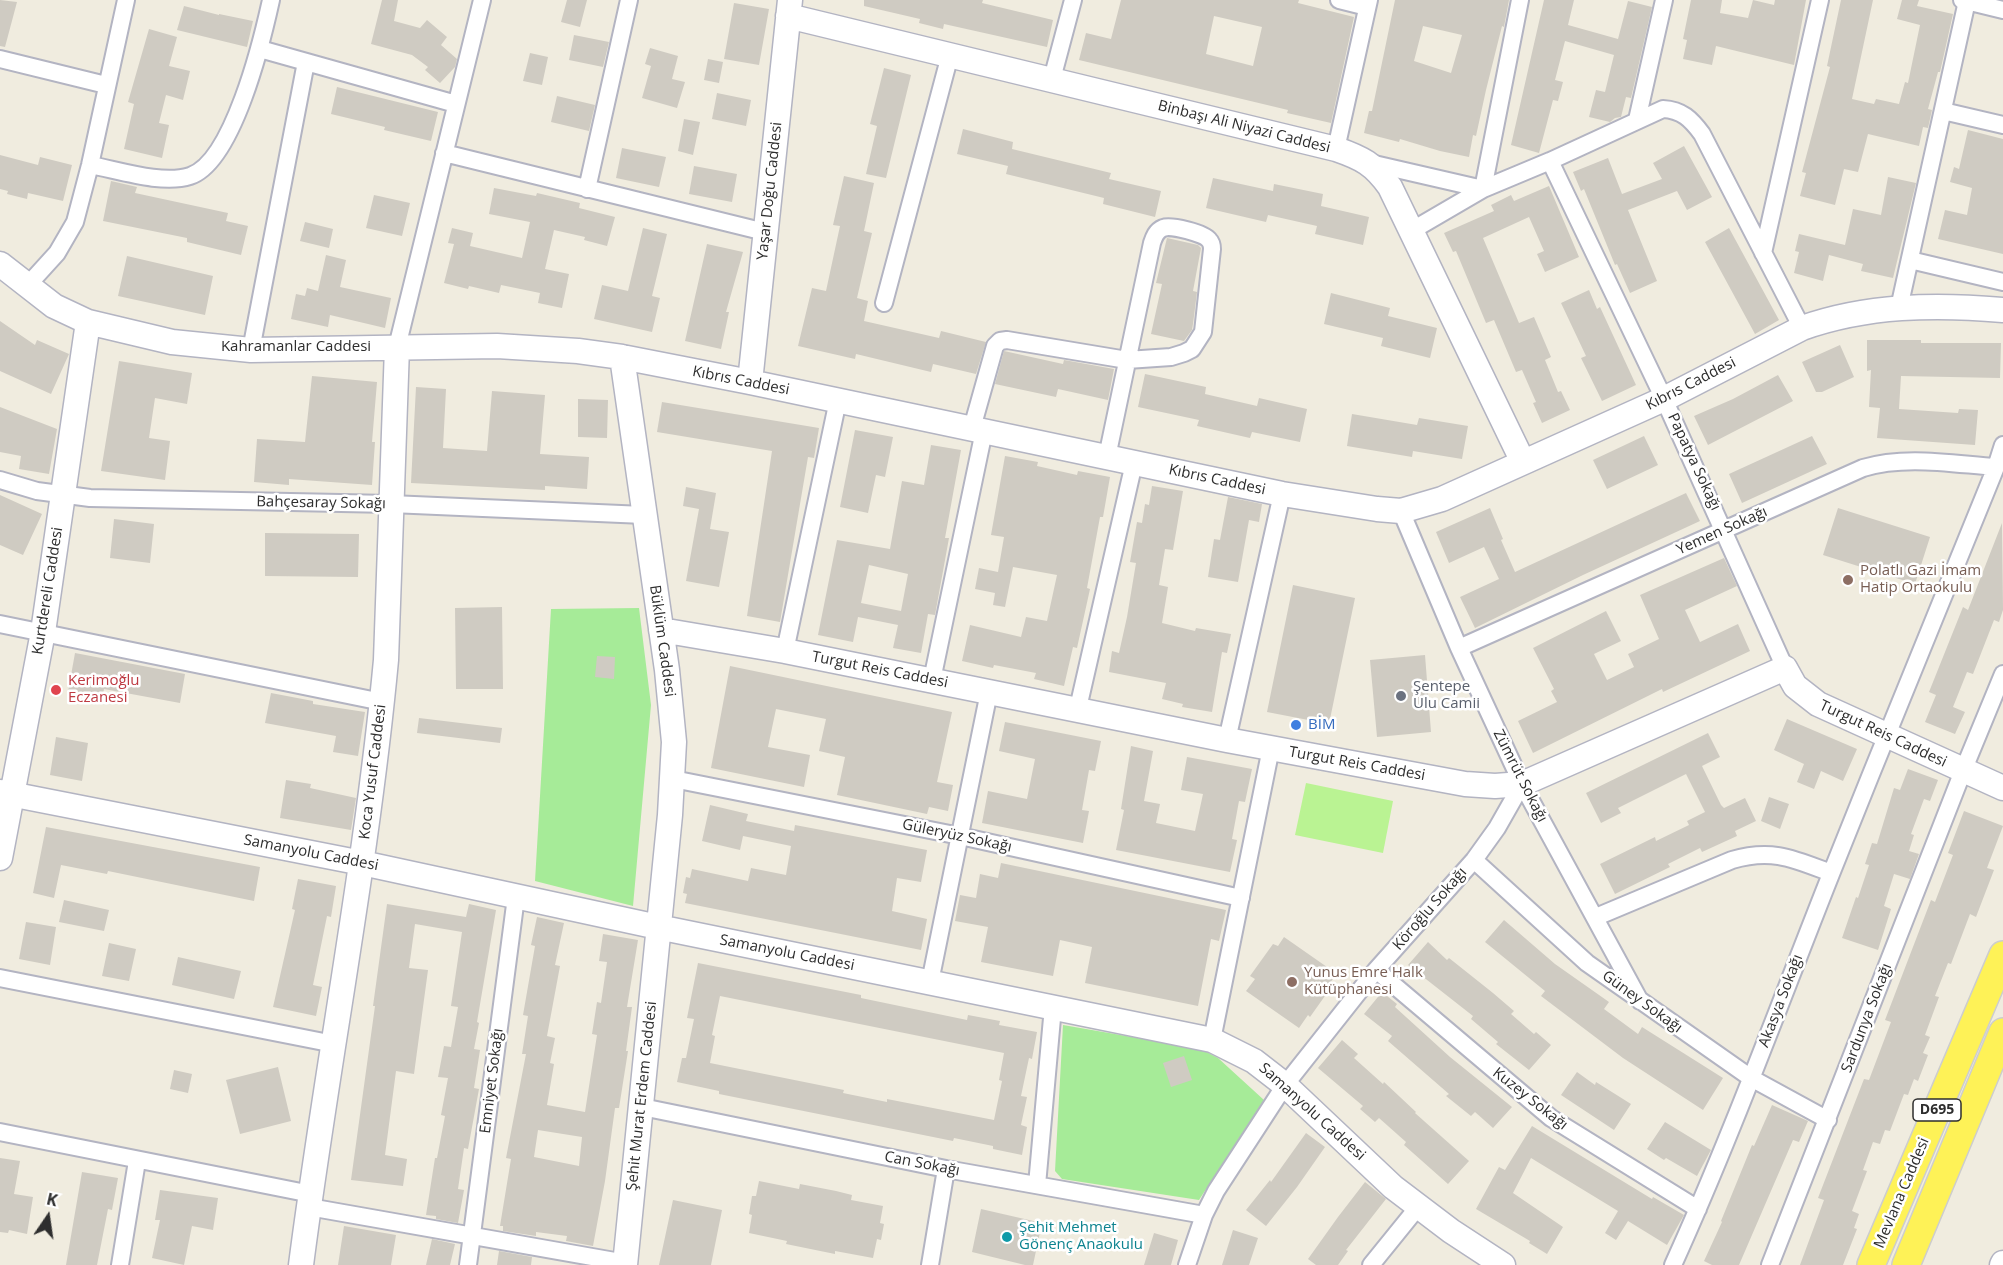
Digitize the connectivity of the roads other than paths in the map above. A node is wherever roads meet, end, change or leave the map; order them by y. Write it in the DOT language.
graph roads {
  1 [pos="126,0"];
  2 [pos="271,0"];
  3 [pos="482,0"];
  4 [pos="629,0"];
  5 [pos="1073,0"];
  6 [pos="1339,0"];
  7 [pos="1520,0"];
  8 [pos="1664,0"];
  9 [pos="1820,0"];
  10 [pos="1965,1"];
  11 [pos="1368,4"];
  12 [pos="789,8"];
  13 [pos="2003,10"];
  14 [pos="260,49"];
  15 [pos="950,55"];
  16 [pos="0,59"];
  17 [pos="306,62"];
  18 [pos="1052,79"];
  19 [pos="106,85"];
  20 [pos="456,104"];
  21 [pos="1943,111"];
  22 [pos="1637,120"];
  23 [pos="2003,125"];
  24 [pos="1336,150"];
  25 [pos="444,153"];
  26 [pos="1550,161"];
  27 [pos="1369,163"];
  28 [pos="90,165"];
  29 [pos="587,189"];
  30 [pos="1483,189"];
  31 [pos="1411,231"];
  32 [pos="765,232"];
  33 [pos="1763,253"];
  34 [pos="1910,260"];
  35 [pos="0,264"];
  36 [pos="2003,282"];
  37 [pos="27,286"];
  38 [pos="884,303"];
  39 [pos="1899,308"];
  40 [pos="2003,310"];
  41 [pos="88,322"];
  42 [pos="1802,328"];
  43 [pos="398,347"];
  44 [pos="251,350"];
  45 [pos="622,357"];
  46 [pos="1127,360"];
  47 [pos="750,382"];
  48 [pos="1664,399"];
  49 [pos="838,400"];
  50 [pos="978,430"];
  51 [pos="2003,445"];
  52 [pos="1107,456"];
  53 [pos="1523,462"];
  54 [pos="1134,463"];
  55 [pos="1996,467"];
  56 [pos="0,480"];
  57 [pos="1282,494"];
  58 [pos="63,496"];
  59 [pos="392,504"];
  60 [pos="1401,511"];
  61 [pos="644,515"];
  62 [pos="1725,529"];
  63 [pos="0,624"];
  64 [pos="662,630"];
  65 [pos="43,632"];
  66 [pos="1459,648"];
  67 [pos="785,651"];
  68 [pos="1785,668"];
  69 [pos="2003,674"];
  70 [pos="932,680"];
  71 [pos="989,692"];
  72 [pos="382,702"];
  73 [pos="1078,708"];
  74 [pos="1887,736"];
  75 [pos="1227,740"];
  76 [pos="1271,748"];
  77 [pos="1963,771"];
  78 [pos="673,779"];
  79 [pos="1522,784"];
  80 [pos="2003,788"];
  81 [pos="6,793"];
  82 [pos="960,836"];
  83 [pos="0,858"];
  84 [pos="1474,860"];
  85 [pos="362,863"];
  86 [pos="1831,873"];
  87 [pos="516,897"];
  88 [pos="1240,897"];
  89 [pos="1596,917"];
  90 [pos="658,927"];
  91 [pos="2003,955"];
  92 [pos="1376,970"];
  93 [pos="0,978"];
  94 [pos="930,981"];
  95 [pos="1640,1001"];
  96 [pos="1053,1007"];
  97 [pos="2003,1032"];
  98 [pos="1212,1040"];
  99 [pos="334,1044"];
  100 [pos="1751,1077"];
  101 [pos="1285,1085"];
  102 [pos="642,1107"];
  103 [pos="1828,1120"];
  104 [pos="0,1132"];
  105 [pos="137,1161"];
  106 [pos="946,1169"];
  107 [pos="1037,1185"];
  108 [pos="310,1201"];
  109 [pos="1418,1207"];
  110 [pos="1698,1209"];
  111 [pos="1204,1215"];
  112 [pos="472,1235"];
  113 [pos="626,1264"];
  114 [pos="120,1265"];
  115 [pos="301,1265"];
  116 [pos="468,1265"];
  117 [pos="930,1265"];
  118 [pos="1187,1265"];
  119 [pos="1371,1265"];
  120 [pos="1503,1265"];
  121 [pos="1673,1265"];
  122 [pos="1770,1265"];
  123 [pos="1871,1265"];
  124 [pos="1906,1265"];
  1 -- 19 [label="street"];
  2 -- 14 [label="street"];
  3 -- 20 [label="street"];
  4 -- 29 [label="street"];
  5 -- 18 [label="street"];
  6 -- 11 [label="street"];
  7 -- 30 [label="street"];
  8 -- 22 [label="street"];
  9 -- 33 [label="street"];
  10 -- 13 [label="street"];
  10 -- 21 [label="street"];
  11 -- 24 [label="street"];
  12 -- 15 [label="street, Binbaşı Ali Niyazi Caddesi"];
  12 -- 32 [label="street, Yaşar Doğu Caddesi"];
  14 -- 17 [label="street"];
  14 -- 28 [label="street"];
  15 -- 18 [label="street, Binbaşı Ali Niyazi Caddesi"];
  15 -- 38 [label="street"];
  16 -- 19 [label="street"];
  17 -- 20 [label="street"];
  17 -- 44 [label="street"];
  18 -- 24 [label="street, Binbaşı Ali Niyazi Caddesi"];
  19 -- 28 [label="street"];
  20 -- 25 [label="street"];
  21 -- 23 [label="street"];
  21 -- 34 [label="street"];
  22 -- 26 [label="street"];
  22 -- 33 [label="street"];
  24 -- 27 [label="street, Binbaşı Ali Niyazi Caddesi"];
  25 -- 29 [label="street"];
  25 -- 43 [label="street"];
  26 -- 30 [label="street"];
  26 -- 48 [label="street, Papatya Sokağı"];
  27 -- 30 [label="street"];
  27 -- 31 [label="street, Binbaşı Ali Niyazi Caddesi"];
  28 -- 37 [label="street"];
  29 -- 32 [label="street"];
  30 -- 31 [label="street"];
  31 -- 53 [label="street, Binbaşı Ali Niyazi Caddesi"];
  32 -- 47 [label="street, Yaşar Doğu Caddesi"];
  33 -- 42 [label="street"];
  34 -- 36 [label="street"];
  34 -- 39 [label="street"];
  35 -- 37 [label="street, Kahramanlar Caddesi"];
  37 -- 41 [label="street, Kahramanlar Caddesi"];
  39 -- 40 [label="street, Kıbrıs Caddesi"];
  39 -- 42 [label="street, Kıbrıs Caddesi"];
  41 -- 44 [label="street, Kahramanlar Caddesi"];
  41 -- 58 [label="street, Kurtdereli Caddesi"];
  42 -- 48 [label="street, Kıbrıs Caddesi"];
  43 -- 44 [label="street, Kahramanlar Caddesi"];
  43 -- 45 [label="street, Kıbrıs Caddesi"];
  43 -- 59 [label="street, Koca Yusuf Caddesi"];
  45 -- 47 [label="street, Kıbrıs Caddesi"];
  45 -- 61 [label="street, Büklüm Caddesi"];
  46 -- 46 [label="street"];
  46 -- 50 [label="street"];
  46 -- 52 [label="street"];
  47 -- 49 [label="street, Kıbrıs Caddesi"];
  48 -- 53 [label="street, Kıbrıs Caddesi"];
  48 -- 62 [label="street, Papatya Sokağı"];
  49 -- 50 [label="street, Kıbrıs Caddesi"];
  49 -- 67 [label="street"];
  50 -- 52 [label="street, Kıbrıs Caddesi"];
  50 -- 70 [label="street"];
  51 -- 55 [label="street, Akasya Sokağı"];
  52 -- 54 [label="street, Kıbrıs Caddesi"];
  53 -- 60 [label="street, Kıbrıs Caddesi"];
  54 -- 57 [label="street, Kıbrıs Caddesi"];
  54 -- 73 [label="street"];
  55 -- 62 [label="street, Yemen Sokağı"];
  55 -- 74 [label="street, Akasya Sokağı"];
  56 -- 58 [label="street, Bahçesaray Sokağı"];
  57 -- 60 [label="street, Kıbrıs Caddesi"];
  57 -- 75 [label="street"];
  58 -- 59 [label="street, Bahçesaray Sokağı"];
  58 -- 65 [label="street, Kurtdereli Caddesi"];
  59 -- 61 [label="street, Bahçesaray Sokağı"];
  59 -- 72 [label="street, Koca Yusuf Caddesi"];
  60 -- 66 [label="street, Zümrüt Sokağı"];
  61 -- 64 [label="street, Büklüm Caddesi"];
  62 -- 66 [label="street, Yemen Sokağı"];
  62 -- 68 [label="street, Papatya Sokağı"];
  63 -- 65 [label="street"];
  64 -- 67 [label="street, Turgut Reis Caddesi"];
  64 -- 78 [label="street, Büklüm Caddesi"];
  65 -- 72 [label="street"];
  65 -- 81 [label="street, Kurtdereli Caddesi"];
  66 -- 79 [label="street, Zümrüt Sokağı"];
  67 -- 70 [label="street, Turgut Reis Caddesi"];
  68 -- 74 [label="street, Turgut Reis Caddesi"];
  68 -- 79 [label="street, Turgut Reis Caddesi"];
  69 -- 77 [label="street, Sardunya Sokağı"];
  70 -- 71 [label="street, Turgut Reis Caddesi"];
  71 -- 73 [label="street, Turgut Reis Caddesi"];
  71 -- 82 [label="street"];
  72 -- 85 [label="street, Koca Yusuf Caddesi"];
  73 -- 75 [label="street, Turgut Reis Caddesi"];
  74 -- 77 [label="street, Turgut Reis Caddesi"];
  74 -- 86 [label="street, Akasya Sokağı"];
  75 -- 76 [label="street, Turgut Reis Caddesi"];
  76 -- 79 [label="street, Turgut Reis Caddesi"];
  76 -- 88 [label="street"];
  77 -- 80 [label="street, Turgut Reis Caddesi"];
  77 -- 103 [label="street, Sardunya Sokağı"];
  78 -- 82 [label="street, Güleryüz Sokağı"];
  78 -- 90 [label="street, Büklüm Caddesi"];
  79 -- 84 [label="street, Köroğlu Sokağı"];
  79 -- 89 [label="street, Zümrüt Sokağı"];
  81 -- 83 [label="street, Kurtdereli Caddesi"];
  81 -- 85 [label="street, Samanyolu Caddesi"];
  82 -- 88 [label="street, Güleryüz Sokağı"];
  82 -- 94 [label="street"];
  84 -- 92 [label="street, Köroğlu Sokağı"];
  84 -- 95 [label="street, Güney Sokağı"];
  85 -- 87 [label="street, Samanyolu Caddesi"];
  85 -- 99 [label="street, Koca Yusuf Caddesi"];
  86 -- 89 [label="street"];
  86 -- 100 [label="street, Akasya Sokağı"];
  87 -- 90 [label="street, Samanyolu Caddesi"];
  87 -- 112 [label="street, Emniyet Sokağı"];
  88 -- 98 [label="street"];
  89 -- 95 [label="street, Zümrüt Sokağı"];
  90 -- 94 [label="street, Samanyolu Caddesi"];
  90 -- 102 [label="street, Şehit Murat Erdem Caddesi"];
  91 -- 123 [label="main road, Mevlana Caddesi / D695"];
  92 -- 101 [label="street, Köroğlu Sokağı"];
  92 -- 110 [label="street, Kuzey Sokağı"];
  93 -- 99 [label="street"];
  94 -- 96 [label="street, Samanyolu Caddesi"];
  95 -- 100 [label="street, Güney Sokağı"];
  96 -- 98 [label="street, Samanyolu Caddesi"];
  96 -- 107 [label="street"];
  97 -- 124 [label="main road, Mevlana Caddesi / D695"];
  98 -- 101 [label="street, Samanyolu Caddesi"];
  99 -- 108 [label="street, Koca Yusuf Caddesi"];
  100 -- 103 [label="street, Güney Sokağı"];
  100 -- 110 [label="street, Akasya Sokağı"];
  101 -- 109 [label="street, Samanyolu Caddesi"];
  101 -- 111 [label="street, Köroğlu Sokağı"];
  102 -- 106 [label="street, Can Sokağı"];
  102 -- 113 [label="street, Şehit Murat Erdem Caddesi"];
  103 -- 122 [label="street, Sardunya Sokağı"];
  104 -- 105 [label="street"];
  105 -- 108 [label="street"];
  105 -- 114 [label="street"];
  106 -- 107 [label="street, Can Sokağı"];
  106 -- 117 [label="street"];
  107 -- 111 [label="street, Can Sokağı"];
  108 -- 112 [label="street"];
  108 -- 115 [label="street, Koca Yusuf Caddesi"];
  109 -- 119 [label="street"];
  109 -- 120 [label="street, Samanyolu Caddesi"];
  110 -- 121 [label="street, Akasya Sokağı"];
  111 -- 118 [label="street, Köroğlu Sokağı"];
  112 -- 113 [label="street"];
  112 -- 116 [label="street, Emniyet Sokağı"];
}
